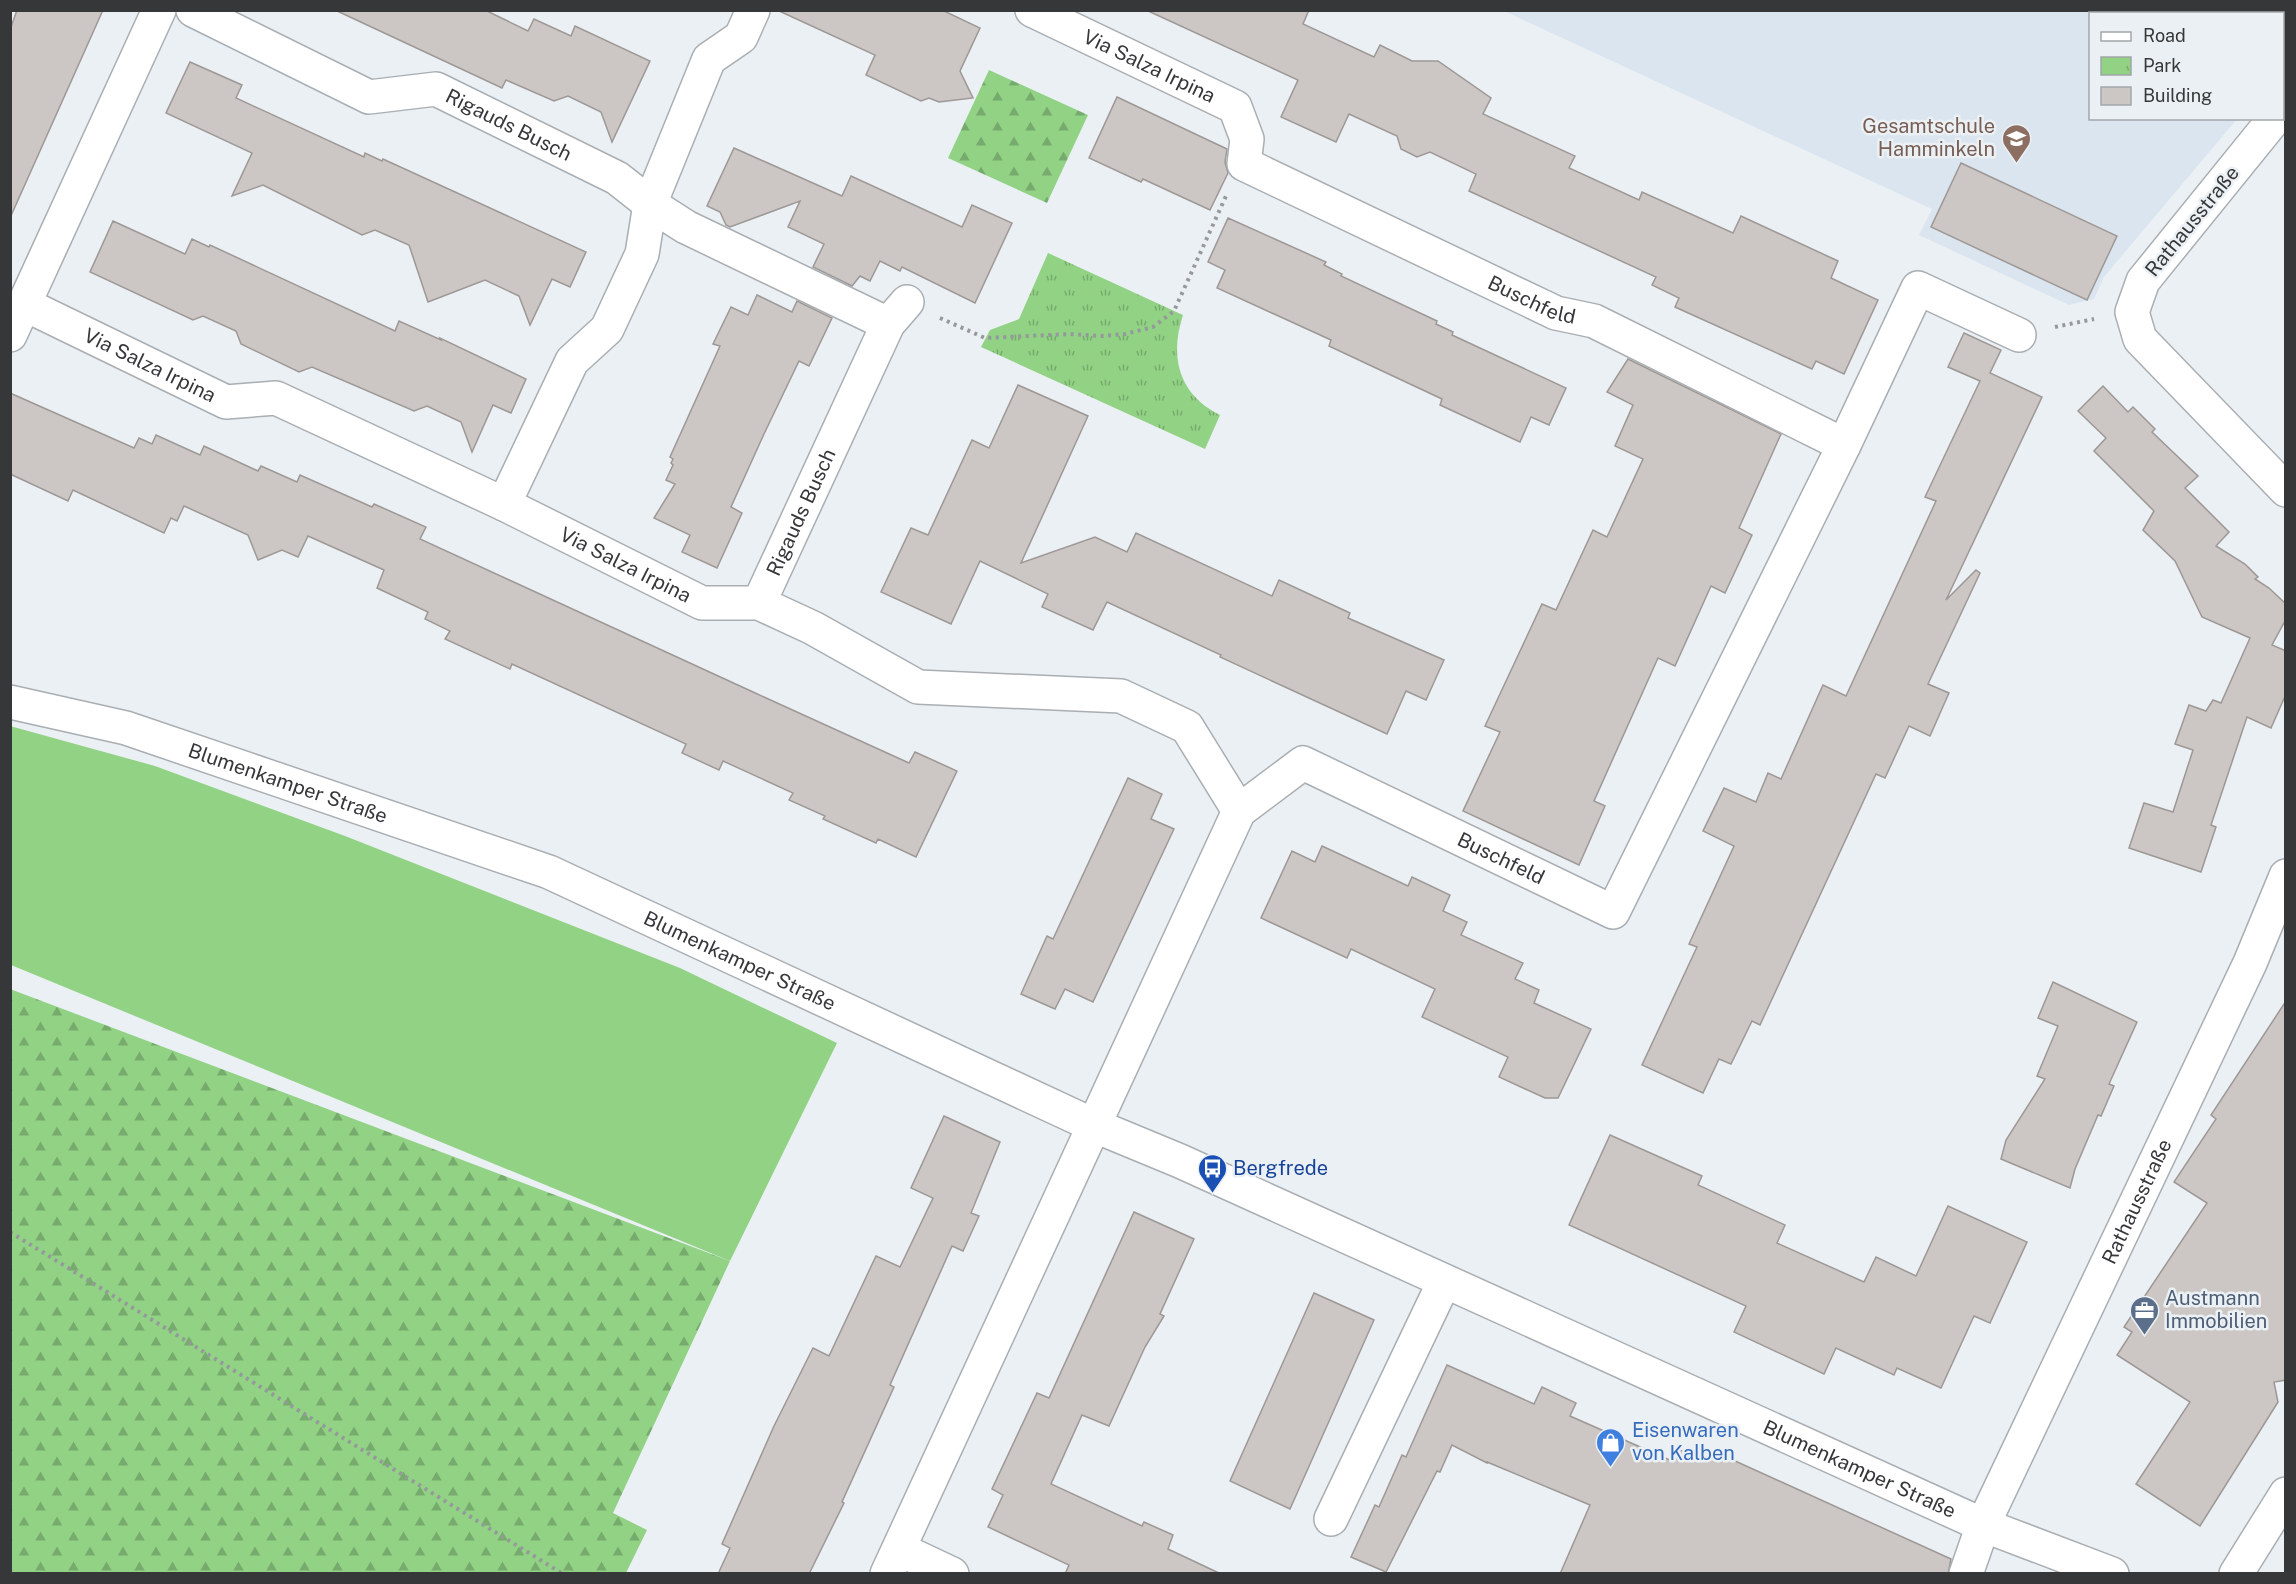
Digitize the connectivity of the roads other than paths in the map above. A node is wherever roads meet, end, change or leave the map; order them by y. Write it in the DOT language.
graph roads {
  1 [pos="159,10"];
  2 [pos="193,10"];
  3 [pos="753,10"];
  4 [pos="1032,10"];
  5 [pos="2273,120"];
  6 [pos="1245,152"];
  7 [pos="650,204"];
  8 [pos="24,304"];
  9 [pos="2019,334"];
  10 [pos="10,335"];
  11 [pos="1844,444"];
  12 [pos="2286,490"];
  13 [pos="504,504"];
  14 [pos="759,603"];
  15 [pos="10,702"];
  16 [pos="1239,811"];
  17 [pos="2286,876"];
  18 [pos="1093,1125"];
  19 [pos="1444,1282"];
  20 [pos="2286,1494"];
  21 [pos="1331,1520"];
  22 [pos="1983,1525"];
  23 [pos="893,1561"];
  24 [pos="952,1574"];
  25 [pos="1966,1574"];
  26 [pos="2112,1574"];
  27 [pos="2236,1574"];
  1 -- 8 [label="street"];
  2 -- 7 [label="street, Rigauds Busch"];
  3 -- 7 [label="street"];
  4 -- 6 [label="street, Via Salza Irpina"];
  5 -- 12 [label="street, Rathausstraße"];
  6 -- 11 [label="street, Buschfeld"];
  7 -- 13 [label="street"];
  7 -- 14 [label="street, Rigauds Busch"];
  8 -- 10 [label="street"];
  8 -- 13 [label="street, Via Salza Irpina"];
  9 -- 11 [label="street, Buschfeld"];
  11 -- 16 [label="street, Buschfeld"];
  13 -- 14 [label="street, Via Salza Irpina"];
  14 -- 16 [label="street, Via Salza Irpina"];
  15 -- 18 [label="street, Blumenkamper Straße"];
  16 -- 18 [label="street, Buschfeld"];
  17 -- 22 [label="street, Rathausstraße"];
  18 -- 19 [label="street, Blumenkamper Straße"];
  18 -- 23 [label="street"];
  19 -- 21 [label="street"];
  19 -- 22 [label="street, Blumenkamper Straße"];
  20 -- 27 [label="street"];
  22 -- 25 [label="street, Rathausstraße"];
  22 -- 26 [label="street, Blumenkamper Straße"];
  23 -- 24 [label="street"];
}
